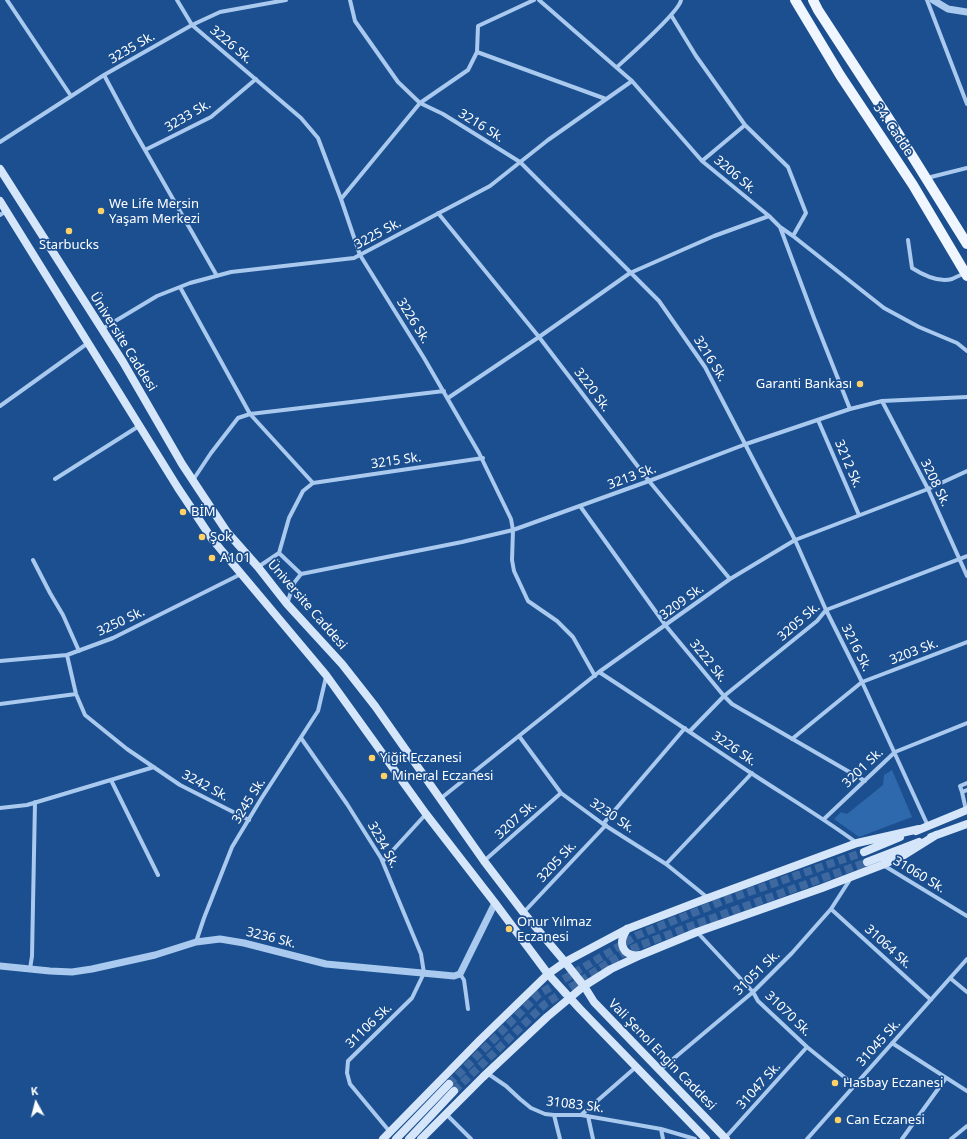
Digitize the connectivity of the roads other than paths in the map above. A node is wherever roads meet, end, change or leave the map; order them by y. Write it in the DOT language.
graph roads {
  1 [pos="7,0"];
  2 [pos="177,0"];
  3 [pos="254,0"];
  4 [pos="286,0"];
  5 [pos="350,0"];
  6 [pos="534,0"];
  7 [pos="539,0"];
  8 [pos="681,0"];
  9 [pos="795,0"];
  10 [pos="813,0"];
  11 [pos="927,0"];
  12 [pos="933,0"];
  13 [pos="256,6"];
  14 [pos="967,12"];
  15 [pos="671,15"];
  16 [pos="192,25"];
  17 [pos="477,52"];
  18 [pos="617,68"];
  19 [pos="104,75"];
  20 [pos="256,79"];
  21 [pos="632,81"];
  22 [pos="71,96"];
  23 [pos="606,99"];
  24 [pos="420,103"];
  25 [pos="967,104"];
  26 [pos="745,125"];
  27 [pos="0,142"];
  28 [pos="145,150"];
  29 [pos="702,161"];
  30 [pos="520,162"];
  31 [pos="967,168"];
  32 [pos="0,169"];
  33 [pos="926,178"];
  34 [pos="341,199"];
  35 [pos="0,201"];
  36 [pos="3,213"];
  37 [pos="438,213"];
  38 [pos="769,216"];
  39 [pos="780,227"];
  40 [pos="793,236"];
  41 [pos="908,240"];
  42 [pos="967,244"];
  43 [pos="360,254"];
  44 [pos="630,273"];
  45 [pos="966,275"];
  46 [pos="217,276"];
  47 [pos="180,287"];
  48 [pos="102,330"];
  49 [pos="539,337"];
  50 [pos="88,343"];
  51 [pos="967,350"];
  52 [pos="444,391"];
  53 [pos="967,397"];
  54 [pos="448,398"];
  55 [pos="882,401"];
  56 [pos="0,406"];
  57 [pos="850,409"];
  58 [pos="250,414"];
  59 [pos="818,420"];
  60 [pos="139,426"];
  61 [pos="746,444"];
  62 [pos="483,458"];
  63 [pos="967,471"];
  64 [pos="55,479"];
  65 [pos="193,480"];
  66 [pos="649,481"];
  67 [pos="313,483"];
  68 [pos="928,489"];
  69 [pos="580,506"];
  70 [pos="859,516"];
  71 [pos="513,530"];
  72 [pos="795,540"];
  73 [pos="279,553"];
  74 [pos="967,556"];
  75 [pos="959,559"];
  76 [pos="33,560"];
  77 [pos="258,567"];
  78 [pos="241,574"];
  79 [pos="301,574"];
  80 [pos="967,576"];
  81 [pos="730,579"];
  82 [pos="287,604"];
  83 [pos="826,610"];
  84 [pos="666,626"];
  85 [pos="967,642"];
  86 [pos="79,651"];
  87 [pos="67,655"];
  88 [pos="0,661"];
  89 [pos="599,672"];
  90 [pos="326,675"];
  91 [pos="595,676"];
  92 [pos="862,682"];
  93 [pos="76,694"];
  94 [pos="724,696"];
  95 [pos="0,704"];
  96 [pos="967,723"];
  97 [pos="686,728"];
  98 [pos="690,732"];
  99 [pos="519,736"];
  100 [pos="301,738"];
  101 [pos="792,739"];
  102 [pos="895,752"];
  103 [pos="154,767"];
  104 [pos="752,773"];
  105 [pos="112,780"];
  106 [pos="865,781"];
  107 [pos="967,783"];
  108 [pos="967,790"];
  109 [pos="962,792"];
  110 [pos="561,793"];
  111 [pos="440,800"];
  112 [pos="35,802"];
  113 [pos="0,808"];
  114 [pos="966,810"];
  115 [pos="426,814"];
  116 [pos="824,819"];
  117 [pos="249,820"];
  118 [pos="605,824"];
  119 [pos="966,825"];
  120 [pos="928,826"];
  121 [pos="919,829"];
  122 [pos="936,835"];
  123 [pos="857,843"];
  124 [pos="864,852"];
  125 [pos="383,862"];
  126 [pos="484,862"];
  127 [pos="867,862"];
  128 [pos="666,864"];
  129 [pos="882,865"];
  130 [pos="158,875"];
  131 [pos="853,876"];
  132 [pos="708,898"];
  133 [pos="495,903"];
  134 [pos="831,909"];
  135 [pos="523,912"];
  136 [pos="967,916"];
  137 [pos="626,929"];
  138 [pos="697,932"];
  139 [pos="196,942"];
  140 [pos="641,955"];
  141 [pos="967,959"];
  142 [pos="565,962"];
  143 [pos="0,966"];
  144 [pos="30,969"];
  145 [pos="424,973"];
  146 [pos="460,974"];
  147 [pos="548,974"];
  148 [pos="950,978"];
  149 [pos="584,986"];
  150 [pos="753,992"];
  151 [pos="967,992"];
  152 [pos="570,998"];
  153 [pos="931,1000"];
  154 [pos="468,1009"];
  155 [pos="892,1043"];
  156 [pos="808,1047"];
  157 [pos="636,1066"];
  158 [pos="660,1070"];
  159 [pos="487,1073"];
  160 [pos="946,1078"];
  161 [pos="854,1086"];
  162 [pos="967,1091"];
  163 [pos="446,1114"];
  164 [pos="554,1115"];
  165 [pos="581,1115"];
  166 [pos="588,1116"];
  167 [pos="967,1126"];
  168 [pos="661,1129"];
  169 [pos="390,1132"];
  170 [pos="726,1138"];
  171 [pos="383,1139"];
  172 [pos="396,1139"];
  173 [pos="409,1139"];
  174 [pos="421,1139"];
  175 [pos="471,1139"];
  176 [pos="560,1139"];
  177 [pos="593,1139"];
  178 [pos="663,1139"];
  179 [pos="694,1139"];
  180 [pos="706,1139"];
  181 [pos="806,1139"];
  182 [pos="902,1139"];
  183 [pos="951,1139"];
  1 -- 22 [label="street"];
  2 -- 16 [label="street, 3226 Sk."];
  3 -- 13 [label="street"];
  4 -- 13 [label="street, 3235 Sk."];
  5 -- 24 [label="street, 3216 Sk."];
  6 -- 17 [label="street"];
  7 -- 18 [label="street, 3206 Sk."];
  8 -- 15 [label="street"];
  9 -- 45 [label="main road, 34. Cadde"];
  10 -- 33 [label="main road, 34. Cadde"];
  11 -- 25 [label="street"];
  12 -- 14 [label="street"];
  13 -- 16 [label="street, 3235 Sk."];
  15 -- 18 [label="street"];
  15 -- 26 [label="street"];
  16 -- 19 [label="street, 3235 Sk."];
  16 -- 20 [label="street, 3226 Sk."];
  17 -- 23 [label="street"];
  17 -- 24 [label="street"];
  18 -- 21 [label="street, 3206 Sk."];
  19 -- 22 [label="street, 3235 Sk."];
  19 -- 28 [label="street"];
  20 -- 28 [label="street, 3233 Sk."];
  20 -- 34 [label="street, 3226 Sk."];
  21 -- 23 [label="street, 3225 Sk."];
  21 -- 29 [label="street, 3206 Sk."];
  22 -- 27 [label="street, 3235 Sk."];
  23 -- 30 [label="street, 3225 Sk."];
  24 -- 30 [label="street, 3216 Sk."];
  24 -- 34 [label="street"];
  26 -- 29 [label="street"];
  26 -- 40 [label="street"];
  28 -- 46 [label="street"];
  29 -- 38 [label="street, 3206 Sk."];
  30 -- 37 [label="street, 3225 Sk."];
  30 -- 44 [label="street, 3216 Sk."];
  31 -- 33 [label="street"];
  32 -- 48 [label="main road, Üniversite Caddesi"];
  33 -- 42 [label="main road, 34. Cadde"];
  34 -- 43 [label="street, 3226 Sk."];
  35 -- 36 [label="main road"];
  36 -- 50 [label="main road"];
  37 -- 43 [label="street, 3225 Sk."];
  37 -- 49 [label="street, 3220 Sk."];
  38 -- 39 [label="street, 3206 Sk."];
  38 -- 44 [label="street"];
  39 -- 40 [label="street"];
  39 -- 57 [label="street, 3206 Sk."];
  40 -- 51 [label="street"];
  41 -- 45 [label="street"];
  43 -- 46 [label="street, 3225 Sk."];
  43 -- 52 [label="street, 3226 Sk."];
  44 -- 49 [label="street"];
  44 -- 61 [label="street, 3216 Sk."];
  46 -- 47 [label="street, 3225 Sk."];
  47 -- 48 [label="street, 3225 Sk."];
  47 -- 58 [label="street"];
  48 -- 65 [label="main road, Üniversite Caddesi"];
  49 -- 54 [label="street"];
  49 -- 66 [label="street, 3220 Sk."];
  50 -- 56 [label="street"];
  50 -- 60 [label="main road"];
  52 -- 54 [label="street, 3226 Sk."];
  52 -- 58 [label="street"];
  53 -- 55 [label="street, 3213 Sk."];
  54 -- 62 [label="street, 3226 Sk."];
  55 -- 57 [label="street, 3213 Sk."];
  55 -- 68 [label="street, 3208 Sk."];
  57 -- 59 [label="street, 3213 Sk."];
  58 -- 65 [label="street"];
  58 -- 67 [label="street"];
  59 -- 61 [label="street, 3213 Sk."];
  59 -- 70 [label="street, 3212 Sk."];
  60 -- 64 [label="street"];
  60 -- 78 [label="main road"];
  61 -- 66 [label="street, 3213 Sk."];
  61 -- 72 [label="street, 3216 Sk."];
  62 -- 67 [label="street, 3215 Sk."];
  62 -- 71 [label="street, 3226 Sk."];
  63 -- 68 [label="street, 3209 Sk."];
  65 -- 77 [label="main road, Üniversite Caddesi"];
  66 -- 69 [label="street, 3213 Sk."];
  66 -- 81 [label="street, 3220 Sk."];
  67 -- 73 [label="street"];
  68 -- 70 [label="street, 3209 Sk."];
  68 -- 75 [label="street, 3208 Sk."];
  69 -- 71 [label="street, 3213 Sk."];
  69 -- 84 [label="street, 3222 Sk."];
  70 -- 72 [label="street, 3209 Sk."];
  71 -- 79 [label="street, 3213 Sk."];
  71 -- 91 [label="street, 3226 Sk."];
  72 -- 81 [label="street, 3209 Sk."];
  72 -- 83 [label="street, 3216 Sk."];
  73 -- 77 [label="street"];
  73 -- 79 [label="street"];
  74 -- 75 [label="street, 3205 Sk."];
  75 -- 80 [label="street, 3208 Sk."];
  75 -- 83 [label="street, 3205 Sk."];
  76 -- 86 [label="street"];
  77 -- 82 [label="main road, Üniversite Caddesi"];
  78 -- 86 [label="street, 3250 Sk."];
  78 -- 90 [label="main road"];
  79 -- 82 [label="street"];
  81 -- 84 [label="street, 3209 Sk."];
  82 -- 111 [label="main road, Üniversite Caddesi"];
  83 -- 92 [label="street, 3216 Sk."];
  83 -- 94 [label="street, 3205 Sk."];
  84 -- 89 [label="street, 3209 Sk."];
  84 -- 94 [label="street, 3222 Sk."];
  85 -- 92 [label="street, 3203 Sk."];
  86 -- 87 [label="street, 3250 Sk."];
  87 -- 88 [label="street, 3250 Sk."];
  87 -- 93 [label="street, 3242 Sk."];
  89 -- 91 [label="street, 3209 Sk."];
  89 -- 97 [label="street, 3226 Sk."];
  90 -- 100 [label="street, 3245 Sk."];
  90 -- 115 [label="main road"];
  91 -- 99 [label="street, 3209 Sk."];
  92 -- 101 [label="street, 3203 Sk."];
  92 -- 102 [label="street, 3216 Sk."];
  93 -- 95 [label="street"];
  93 -- 103 [label="street, 3242 Sk."];
  94 -- 98 [label="street, 3205 Sk."];
  94 -- 101 [label="street, 3222 Sk."];
  96 -- 102 [label="street, 3201 Sk."];
  97 -- 98 [label="street, 3226 Sk."];
  97 -- 118 [label="street, 3205 Sk."];
  98 -- 104 [label="street, 3226 Sk."];
  99 -- 110 [label="street, 3230 Sk."];
  99 -- 111 [label="street, 3209 Sk."];
  100 -- 117 [label="street, 3245 Sk."];
  100 -- 125 [label="street, 3234 Sk."];
  101 -- 106 [label="street, 3222 Sk."];
  102 -- 106 [label="street, 3201 Sk."];
  102 -- 120 [label="street, 3216 Sk."];
  103 -- 105 [label="street"];
  103 -- 117 [label="street, 3242 Sk."];
  104 -- 116 [label="street, 3226 Sk."];
  104 -- 128 [label="street"];
  105 -- 112 [label="street"];
  105 -- 130 [label="street"];
  106 -- 116 [label="street, 3201 Sk."];
  107 -- 109 [label="street"];
  108 -- 109 [label="street"];
  109 -- 114 [label="street"];
  110 -- 118 [label="street, 3230 Sk."];
  110 -- 126 [label="street, 3207 Sk."];
  111 -- 126 [label="main road, Üniversite Caddesi"];
  112 -- 113 [label="street"];
  112 -- 144 [label="street"];
  114 -- 120 [label="main road"];
  115 -- 125 [label="street"];
  115 -- 133 [label="main road"];
  116 -- 123 [label="street, 3226 Sk."];
  117 -- 139 [label="street, 3245 Sk."];
  118 -- 128 [label="street, 3230 Sk."];
  118 -- 135 [label="street, 3205 Sk."];
  119 -- 122 [label="main road"];
  120 -- 121 [label="main road"];
  121 -- 123 [label="main road"];
  121 -- 124 [label="main road"];
  122 -- 127 [label="main road"];
  122 -- 129 [label="main road"];
  123 -- 132 [label="main road"];
  125 -- 145 [label="street, 3234 Sk."];
  126 -- 135 [label="main road, Üniversite Caddesi"];
  128 -- 132 [label="street, 3230 Sk."];
  129 -- 131 [label="main road"];
  129 -- 136 [label="street, 31060 Sk."];
  131 -- 134 [label="street, 31051 Sk."];
  131 -- 138 [label="main road"];
  132 -- 137 [label="main road"];
  133 -- 146 [label="street"];
  133 -- 147 [label="main road"];
  134 -- 150 [label="street, 31051 Sk."];
  134 -- 153 [label="street, 31064 Sk."];
  135 -- 142 [label="main road, Üniversite Caddesi"];
  137 -- 140 [label="main road"];
  137 -- 142 [label="main road"];
  138 -- 140 [label="main road"];
  138 -- 150 [label="street, 31070 Sk."];
  139 -- 144 [label="street, 3236 Sk."];
  139 -- 145 [label="street, 3236 Sk."];
  140 -- 149 [label="main road"];
  141 -- 148 [label="street, 31045 Sk."];
  142 -- 147 [label="main road"];
  142 -- 149 [label="main road, Vali Şenol Engin Caddesi"];
  143 -- 144 [label="street, 3236 Sk."];
  145 -- 146 [label="street, 3236 Sk."];
  145 -- 169 [label="street, 31106 Sk."];
  146 -- 154 [label="street"];
  147 -- 152 [label="main road, Vali Şenol Engin Caddesi"];
  147 -- 169 [label="main road"];
  148 -- 151 [label="street"];
  148 -- 153 [label="street, 31045 Sk."];
  149 -- 152 [label="main road"];
  149 -- 158 [label="main road, Vali Şenol Engin Caddesi"];
  150 -- 156 [label="street, 31070 Sk."];
  150 -- 158 [label="street, 31051 Sk."];
  152 -- 157 [label="main road, Vali Şenol Engin Caddesi"];
  152 -- 159 [label="main road"];
  153 -- 155 [label="street, 31045 Sk."];
  155 -- 160 [label="street"];
  155 -- 161 [label="street, 31045 Sk."];
  156 -- 161 [label="street, 31070 Sk."];
  156 -- 170 [label="street, 31047 Sk."];
  157 -- 165 [label="street"];
  157 -- 180 [label="main road, Vali Şenol Engin Caddesi"];
  158 -- 170 [label="main road, Vali Şenol Engin Caddesi"];
  159 -- 163 [label="main road"];
  159 -- 164 [label="street, 31083 Sk."];
  160 -- 162 [label="street"];
  160 -- 182 [label="street"];
  161 -- 181 [label="street, 31045 Sk."];
  163 -- 174 [label="main road"];
  163 -- 175 [label="street"];
  164 -- 165 [label="street, 31083 Sk."];
  164 -- 176 [label="street"];
  165 -- 166 [label="street, 31083 Sk."];
  166 -- 168 [label="street, 31083 Sk."];
  166 -- 177 [label="street"];
  167 -- 183 [label="street"];
  168 -- 178 [label="street"];
  168 -- 179 [label="street, 31083 Sk."];
  169 -- 171 [label="main road"];
  172 -- 173 [label="main road"];
}
